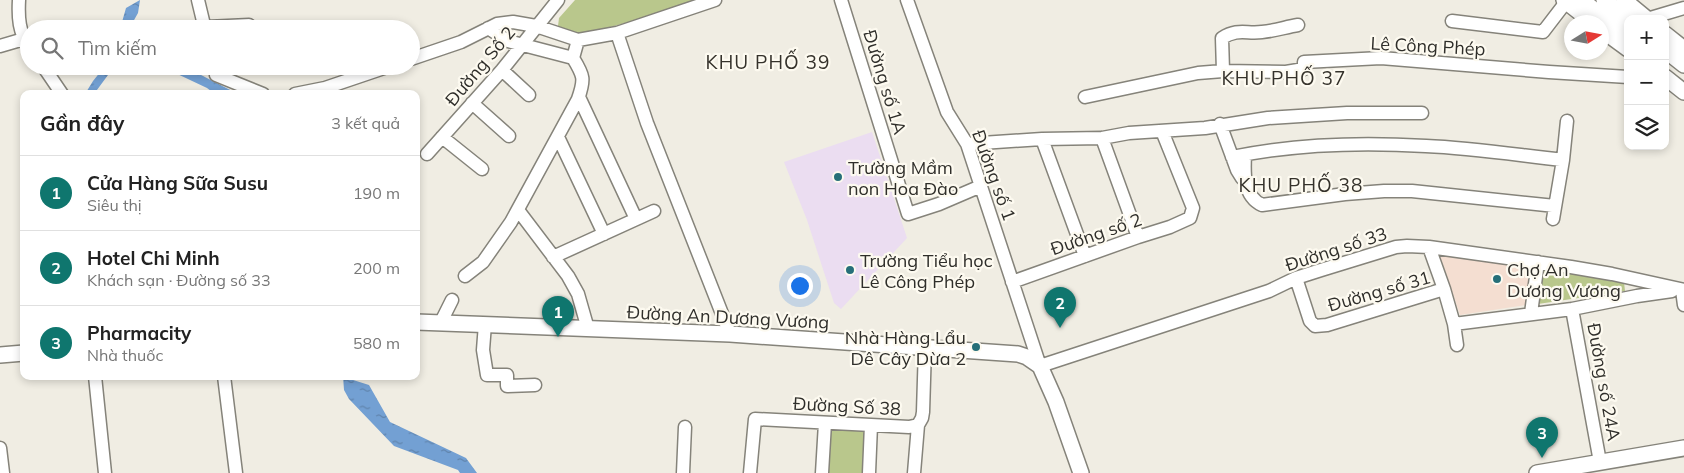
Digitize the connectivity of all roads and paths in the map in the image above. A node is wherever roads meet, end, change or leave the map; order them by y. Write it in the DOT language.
graph roads {
  1 [pos="19,0"];
  2 [pos="198,0"];
  3 [pos="558,0"];
  4 [pos="715,0"];
  5 [pos="841,0"];
  6 [pos="907,0"];
  7 [pos="1582,0"];
  8 [pos="1604,0"];
  9 [pos="1624,0"];
  10 [pos="1565,1"];
  11 [pos="1684,8"];
  12 [pos="1583,15"];
  13 [pos="1642,15"];
  14 [pos="1660,15"];
  15 [pos="1624,16"];
  16 [pos="203,20"];
  17 [pos="1452,21"];
  18 [pos="20,24"];
  19 [pos="1298,25"];
  20 [pos="536,26"];
  21 [pos="488,28"];
  22 [pos="617,33"];
  23 [pos="1624,34"];
  24 [pos="1609,35"];
  25 [pos="1669,37"];
  26 [pos="578,40"];
  27 [pos="20,44"];
  28 [pos="522,45"];
  29 [pos="0,46"];
  30 [pos="1624,46"];
  31 [pos="1684,49"];
  32 [pos="1669,53"];
  33 [pos="420,56"];
  34 [pos="572,58"];
  35 [pos="1684,65"];
  36 [pos="502,70"];
  37 [pos="1223,71"];
  38 [pos="1669,71"];
  39 [pos="49,75"];
  40 [pos="216,75"];
  41 [pos="363,75"];
  42 [pos="1624,77"];
  43 [pos="1669,80"];
  44 [pos="1684,83"];
  45 [pos="59,90"];
  46 [pos="253,90"];
  47 [pos="315,90"];
  48 [pos="1684,92"];
  49 [pos="529,95"];
  50 [pos="579,97"];
  51 [pos="1085,97"];
  52 [pos="472,103"];
  53 [pos="1422,113"];
  54 [pos="1566,121"];
  55 [pos="1220,124"];
  56 [pos="1162,131"];
  57 [pos="509,136"];
  58 [pos="442,137"];
  59 [pos="558,137"];
  60 [pos="1102,138"];
  61 [pos="1042,139"];
  62 [pos="967,144"];
  63 [pos="427,154"];
  64 [pos="1239,156"];
  65 [pos="1563,160"];
  66 [pos="482,169"];
  67 [pos="981,186"];
  68 [pos="518,210"];
  69 [pos="654,211"];
  70 [pos="636,219"];
  71 [pos="604,234"];
  72 [pos="1138,237"];
  73 [pos="1429,247"];
  74 [pos="1085,256"];
  75 [pos="553,257"];
  76 [pos="1538,262"];
  77 [pos="466,276"];
  78 [pos="1296,278"];
  79 [pos="1012,282"];
  80 [pos="1444,290"];
  81 [pos="1683,290"];
  82 [pos="452,300"];
  83 [pos="1684,305"];
  84 [pos="1572,309"];
  85 [pos="1531,313"];
  86 [pos="420,322"];
  87 [pos="441,322"];
  88 [pos="485,324"];
  89 [pos="1454,324"];
  90 [pos="588,329"];
  91 [pos="730,334"];
  92 [pos="1457,345"];
  93 [pos="925,347"];
  94 [pos="20,353"];
  95 [pos="0,355"];
  96 [pos="1040,366"];
  97 [pos="95,380"];
  98 [pos="224,380"];
  99 [pos="536,385"];
  100 [pos="825,423"];
  101 [pos="871,425"];
  102 [pos="918,425"];
  103 [pos="685,427"];
  104 [pos="0,448"];
  105 [pos="1684,448"];
  106 [pos="1600,462"];
  107 [pos="2,473"];
  108 [pos="105,473"];
  109 [pos="236,473"];
  110 [pos="683,473"];
  111 [pos="750,473"];
  112 [pos="822,473"];
  113 [pos="869,473"];
  114 [pos="914,473"];
  115 [pos="1081,473"];
  116 [pos="1538,473"];
  1 -- 18 [label="street"];
  2 -- 16 [label="street"];
  3 -- 20 [label="street, Đường Số 2"];
  4 -- 22 [label="street"];
  5 -- 67 [label="street, Đường số 1A"];
  6 -- 62 [label="street, Đường số 1"];
  7 -- 23 [label="main road"];
  8 -- 15 [label="main road"];
  9 -- 13 [label="main road"];
  10 -- 12 [label="main road"];
  10 -- 17 [label="street"];
  11 -- 14 [label="street"];
  19 -- 37 [label="street"];
  20 -- 21 [label="street"];
  20 -- 26 [label="street"];
  20 -- 28 [label="street, Đường Số 2"];
  21 -- 28 [label="street"];
  21 -- 33 [label="street"];
  22 -- 26 [label="street"];
  22 -- 91 [label="street"];
  24 -- 30 [label="main road"];
  25 -- 31 [label="main road"];
  26 -- 34 [label="street"];
  27 -- 29 [label="street"];
  28 -- 34 [label="street"];
  28 -- 36 [label="street, Đường Số 2"];
  32 -- 35 [label="main road"];
  34 -- 50 [label="street"];
  36 -- 49 [label="street"];
  36 -- 52 [label="street, Đường Số 2"];
  37 -- 42 [label="street, Lê Công Phép"];
  37 -- 51 [label="street, Lê Công Phép"];
  38 -- 44 [label="main road"];
  39 -- 45 [label="street"];
  40 -- 46 [label="street"];
  41 -- 47 [label="street"];
  43 -- 48 [label="main road"];
  50 -- 59 [label="street"];
  50 -- 70 [label="street"];
  52 -- 57 [label="street"];
  52 -- 58 [label="street, Đường Số 2"];
  53 -- 55 [label="street"];
  54 -- 65 [label="street"];
  55 -- 56 [label="street"];
  55 -- 64 [label="street"];
  56 -- 60 [label="street"];
  56 -- 72 [label="street, Đường số 2"];
  58 -- 63 [label="street, Đường Số 2"];
  58 -- 66 [label="street"];
  59 -- 68 [label="street"];
  59 -- 71 [label="street"];
  60 -- 61 [label="street"];
  60 -- 72 [label="street"];
  61 -- 62 [label="street"];
  61 -- 74 [label="street"];
  62 -- 67 [label="street, Đường số 1"];
  64 -- 65 [label="street"];
  64 -- 65 [label="street"];
  67 -- 79 [label="street, Đường số 1"];
  68 -- 75 [label="street"];
  68 -- 77 [label="street"];
  69 -- 70 [label="street"];
  70 -- 71 [label="street"];
  71 -- 75 [label="street"];
  72 -- 74 [label="street, Đường số 2"];
  73 -- 76 [label="street, Đường số 33"];
  73 -- 78 [label="street, Đường số 33"];
  73 -- 80 [label="street"];
  74 -- 79 [label="street, Đường số 2"];
  75 -- 90 [label="street"];
  76 -- 81 [label="street, Đường số 33"];
  76 -- 85 [label="street"];
  78 -- 80 [label="street, Đường số 31"];
  78 -- 96 [label="street, Đường số 33"];
  79 -- 96 [label="street, Đường số 1"];
  80 -- 89 [label="street"];
  81 -- 83 [label="street"];
  81 -- 84 [label="street"];
  82 -- 87 [label="street"];
  84 -- 85 [label="street"];
  84 -- 106 [label="street, Đường số 24A"];
  85 -- 89 [label="street"];
  86 -- 87 [label="main road, Đường An Dương Vương"];
  87 -- 88 [label="main road, Đường An Dương Vương"];
  88 -- 90 [label="main road, Đường An Dương Vương"];
  88 -- 99 [label="street"];
  89 -- 92 [label="street"];
  90 -- 91 [label="main road, Đường An Dương Vương"];
  91 -- 93 [label="main road, Đường An Dương Vương"];
  93 -- 96 [label="main road, Đường An Dương Vương"];
  93 -- 102 [label="street, Đường Số 38"];
  94 -- 95 [label="main road"];
  96 -- 115 [label="main road"];
  97 -- 108 [label="street"];
  98 -- 109 [label="street"];
  100 -- 101 [label="street, Đường Số 38"];
  100 -- 111 [label="street, Đường Số 38"];
  100 -- 112 [label="street"];
  101 -- 102 [label="street, Đường Số 38"];
  101 -- 113 [label="street"];
  102 -- 114 [label="street"];
  103 -- 110 [label="street"];
  104 -- 107 [label="street"];
  105 -- 106 [label="main road"];
  106 -- 116 [label="main road"];
}
